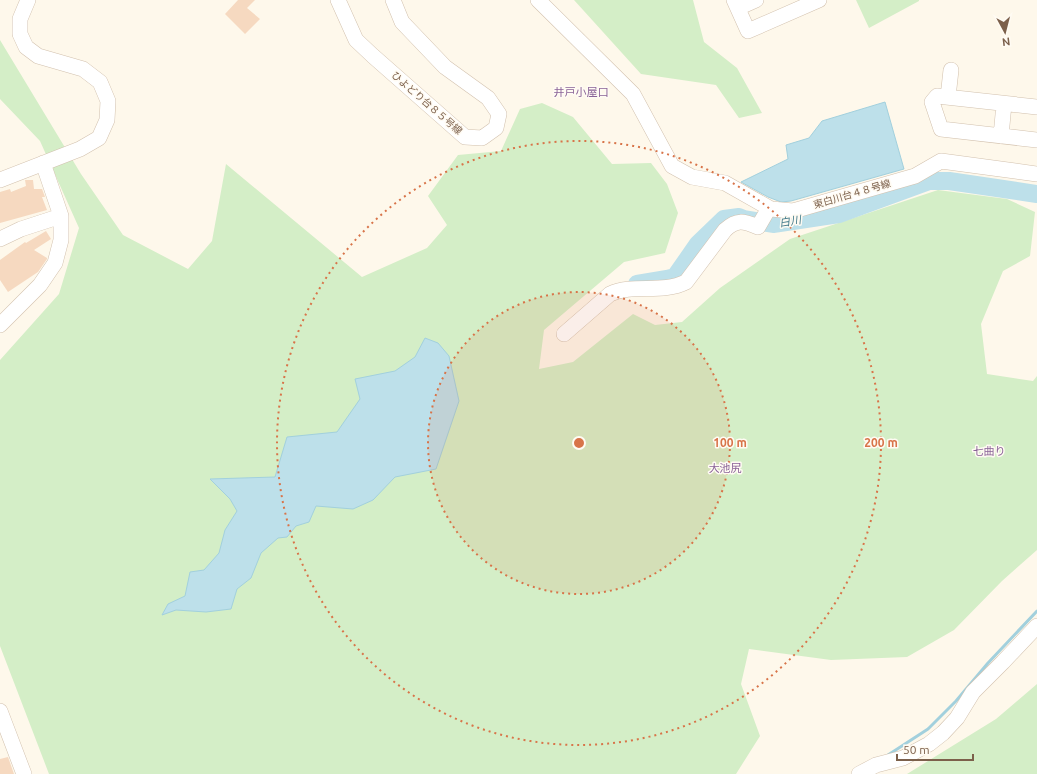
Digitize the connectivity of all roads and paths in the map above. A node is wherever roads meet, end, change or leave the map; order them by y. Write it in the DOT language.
graph roads {
  1 [pos="28,0"];
  2 [pos="338,0"];
  3 [pos="393,0"];
  4 [pos="538,0"];
  5 [pos="756,0"];
  6 [pos="819,0"];
  7 [pos="736,4"];
  8 [pos="951,70"];
  9 [pos="948,97"];
  10 [pos="1004,104"];
  11 [pos="1037,107"];
  12 [pos="1001,136"];
  13 [pos="1037,140"];
  14 [pos="43,163"];
  15 [pos="1037,174"];
  16 [pos="0,180"];
  17 [pos="768,208"];
  18 [pos="60,216"];
  19 [pos="0,239"];
  20 [pos="0,325"];
  21 [pos="564,334"];
  22 [pos="1037,626"];
  23 [pos="0,711"];
  24 [pos="24,774"];
  25 [pos="859,774"];
  1 -- 14 [label="street"];
  2 -- 3 [label="street, ひよどり台８５号線"];
  4 -- 17 [label="street, 東白川台４８号線"];
  5 -- 7 [label="street"];
  6 -- 7 [label="street"];
  8 -- 9 [label="street"];
  9 -- 10 [label="street"];
  9 -- 12 [label="street"];
  10 -- 11 [label="street"];
  10 -- 12 [label="street"];
  12 -- 13 [label="street"];
  14 -- 16 [label="street"];
  14 -- 18 [label="street"];
  15 -- 17 [label="street, 東白川台４８号線"];
  17 -- 21 [label="street"];
  18 -- 19 [label="street"];
  18 -- 20 [label="street"];
  22 -- 25 [label="street"];
  23 -- 24 [label="street"];
}
